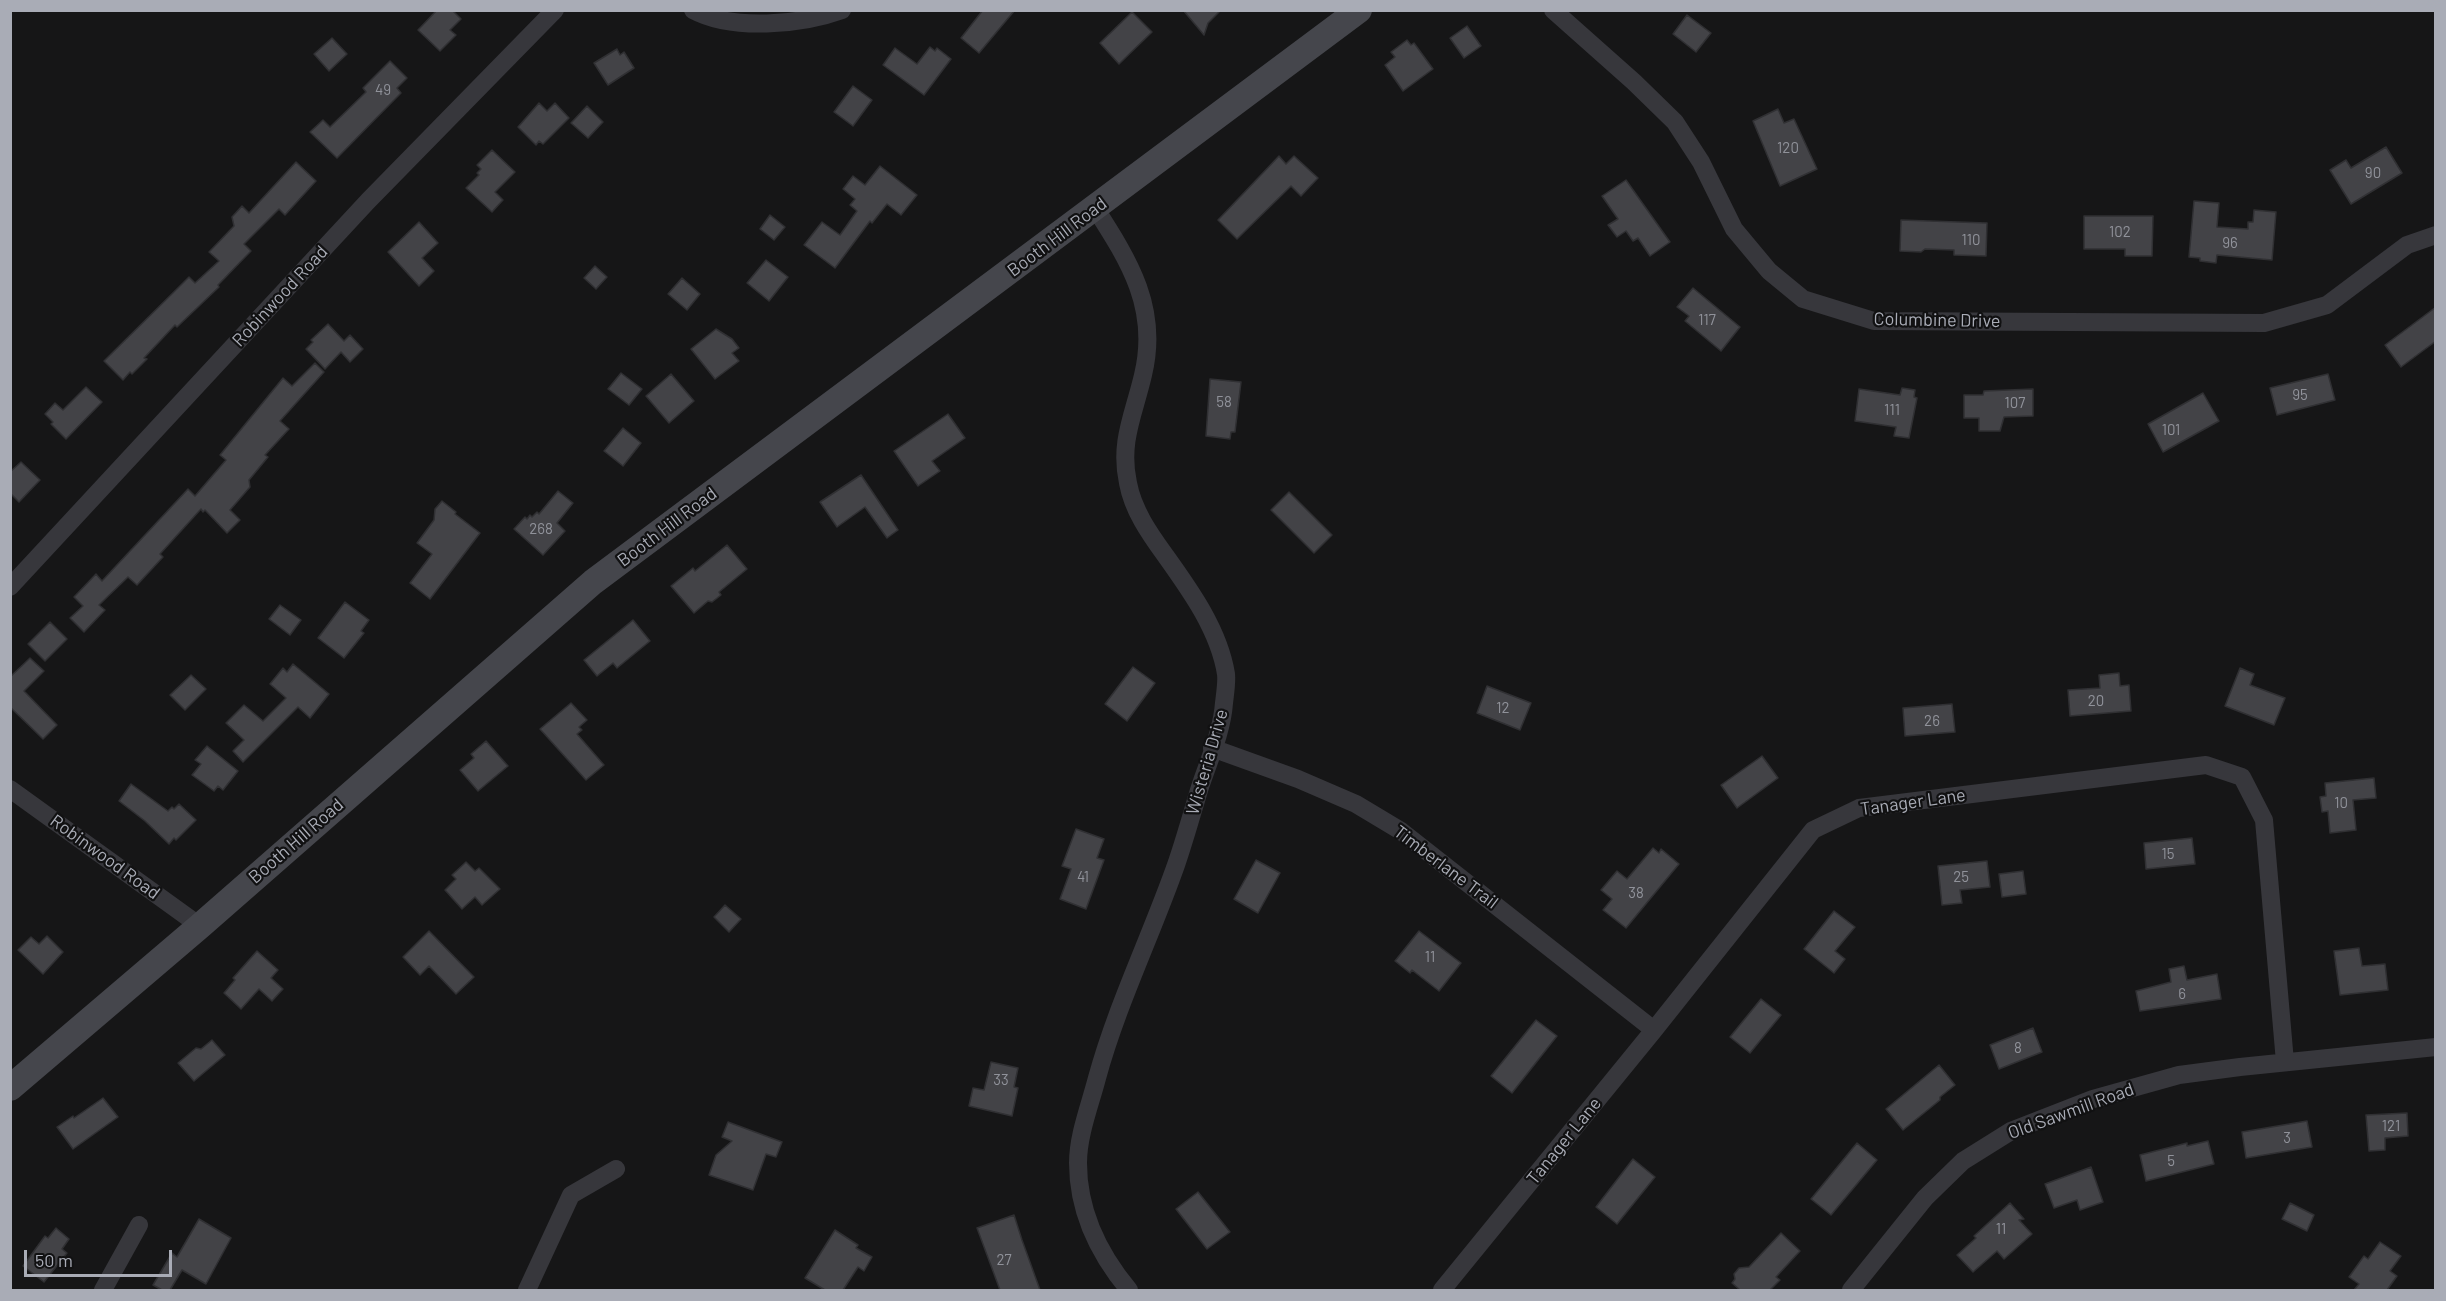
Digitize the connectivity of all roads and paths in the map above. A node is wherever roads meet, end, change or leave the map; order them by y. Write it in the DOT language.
graph roads {
  1 [pos="555,10"];
  2 [pos="693,10"];
  3 [pos="842,10"];
  4 [pos="1359,10"];
  5 [pos="1553,10"];
  6 [pos="1095,208"];
  7 [pos="2436,235"];
  8 [pos="10,587"];
  9 [pos="1212,748"];
  10 [pos="10,789"];
  11 [pos="200,926"];
  12 [pos="1654,1030"];
  13 [pos="2436,1047"];
  14 [pos="2285,1062"];
  15 [pos="10,1088"];
  16 [pos="616,1169"];
  17 [pos="139,1225"];
  18 [pos="103,1290"];
  19 [pos="527,1290"];
  20 [pos="1129,1290"];
  21 [pos="1442,1290"];
  22 [pos="1851,1290"];
  1 -- 8 [label="street, Robinwood Road"];
  2 -- 3 [label="street"];
  4 -- 6 [label="street, Booth Hill Road"];
  5 -- 7 [label="street, Columbine Drive"];
  6 -- 9 [label="street, Wisteria Drive"];
  6 -- 11 [label="street, Booth Hill Road"];
  9 -- 12 [label="street, Timberlane Trail"];
  9 -- 20 [label="street, Wisteria Drive"];
  10 -- 11 [label="street, Robinwood Road"];
  11 -- 15 [label="street, Booth Hill Road"];
  12 -- 14 [label="street, Tanager Lane"];
  12 -- 21 [label="street, Tanager Lane"];
  13 -- 14 [label="street, Old Sawmill Road"];
  14 -- 22 [label="street, Old Sawmill Road"];
  16 -- 19 [label="street"];
  17 -- 18 [label="street"];
}
